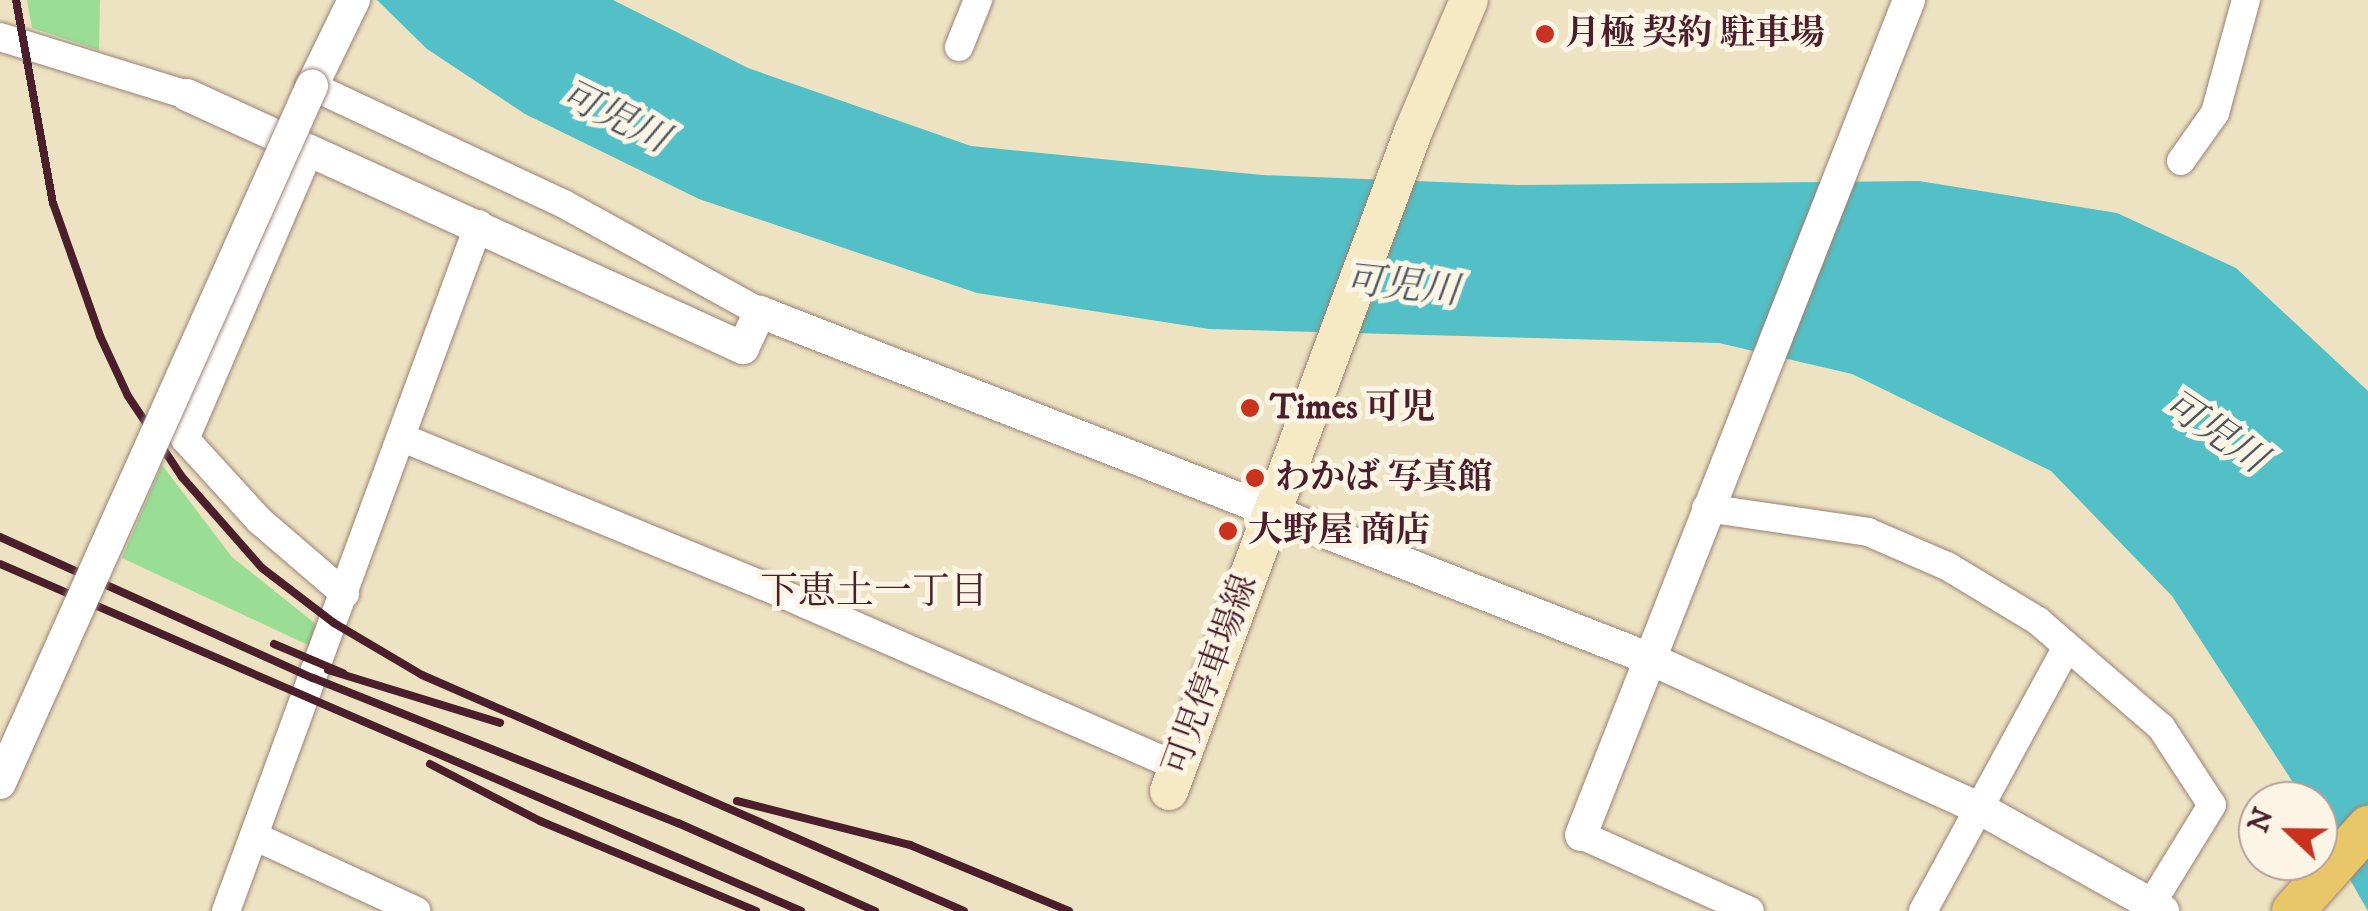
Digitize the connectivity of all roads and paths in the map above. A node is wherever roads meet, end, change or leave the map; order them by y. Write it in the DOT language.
graph roads {
  1 [pos="354,0"];
  2 [pos="978,0"];
  3 [pos="1469,0"];
  4 [pos="1909,0"];
  5 [pos="2246,0"];
  6 [pos="0,37"];
  7 [pos="959,46"];
  8 [pos="312,86"];
  9 [pos="187,94"];
  10 [pos="310,150"];
  11 [pos="2181,162"];
  12 [pos="479,224"];
  13 [pos="760,312"];
  14 [pos="403,438"];
  15 [pos="1706,508"];
  16 [pos="1272,510"];
  17 [pos="344,594"];
  18 [pos="2065,651"];
  19 [pos="1648,658"];
  20 [pos="1173,778"];
  21 [pos="0,784"];
  22 [pos="1979,808"];
  23 [pos="2368,827"];
  24 [pos="1581,835"];
  25 [pos="254,836"];
  26 [pos="2301,899"];
  27 [pos="2157,907"];
  28 [pos="226,911"];
  29 [pos="416,911"];
  30 [pos="1750,911"];
  31 [pos="1922,911"];
  1 -- 8 [label="street"];
  2 -- 7 [label="street"];
  3 -- 16 [label="main road, 可児停車場線"];
  4 -- 15 [label="street"];
  5 -- 11 [label="street"];
  6 -- 9 [label="street"];
  8 -- 13 [label="street"];
  8 -- 21 [label="street, bridge"];
  9 -- 10 [label="street"];
  10 -- 12 [label="street"];
  10 -- 17 [label="street"];
  12 -- 13 [label="street"];
  12 -- 14 [label="street"];
  13 -- 16 [label="street"];
  14 -- 17 [label="street"];
  14 -- 20 [label="street"];
  15 -- 18 [label="street"];
  15 -- 19 [label="street"];
  16 -- 19 [label="street"];
  16 -- 20 [label="main road, 可児停車場線"];
  17 -- 25 [label="street"];
  18 -- 22 [label="street"];
  18 -- 27 [label="street"];
  19 -- 22 [label="street"];
  19 -- 24 [label="street"];
  22 -- 27 [label="street"];
  22 -- 31 [label="street"];
  23 -- 26 [label="main road"];
  24 -- 30 [label="street"];
  25 -- 28 [label="street"];
  25 -- 29 [label="street"];
}
